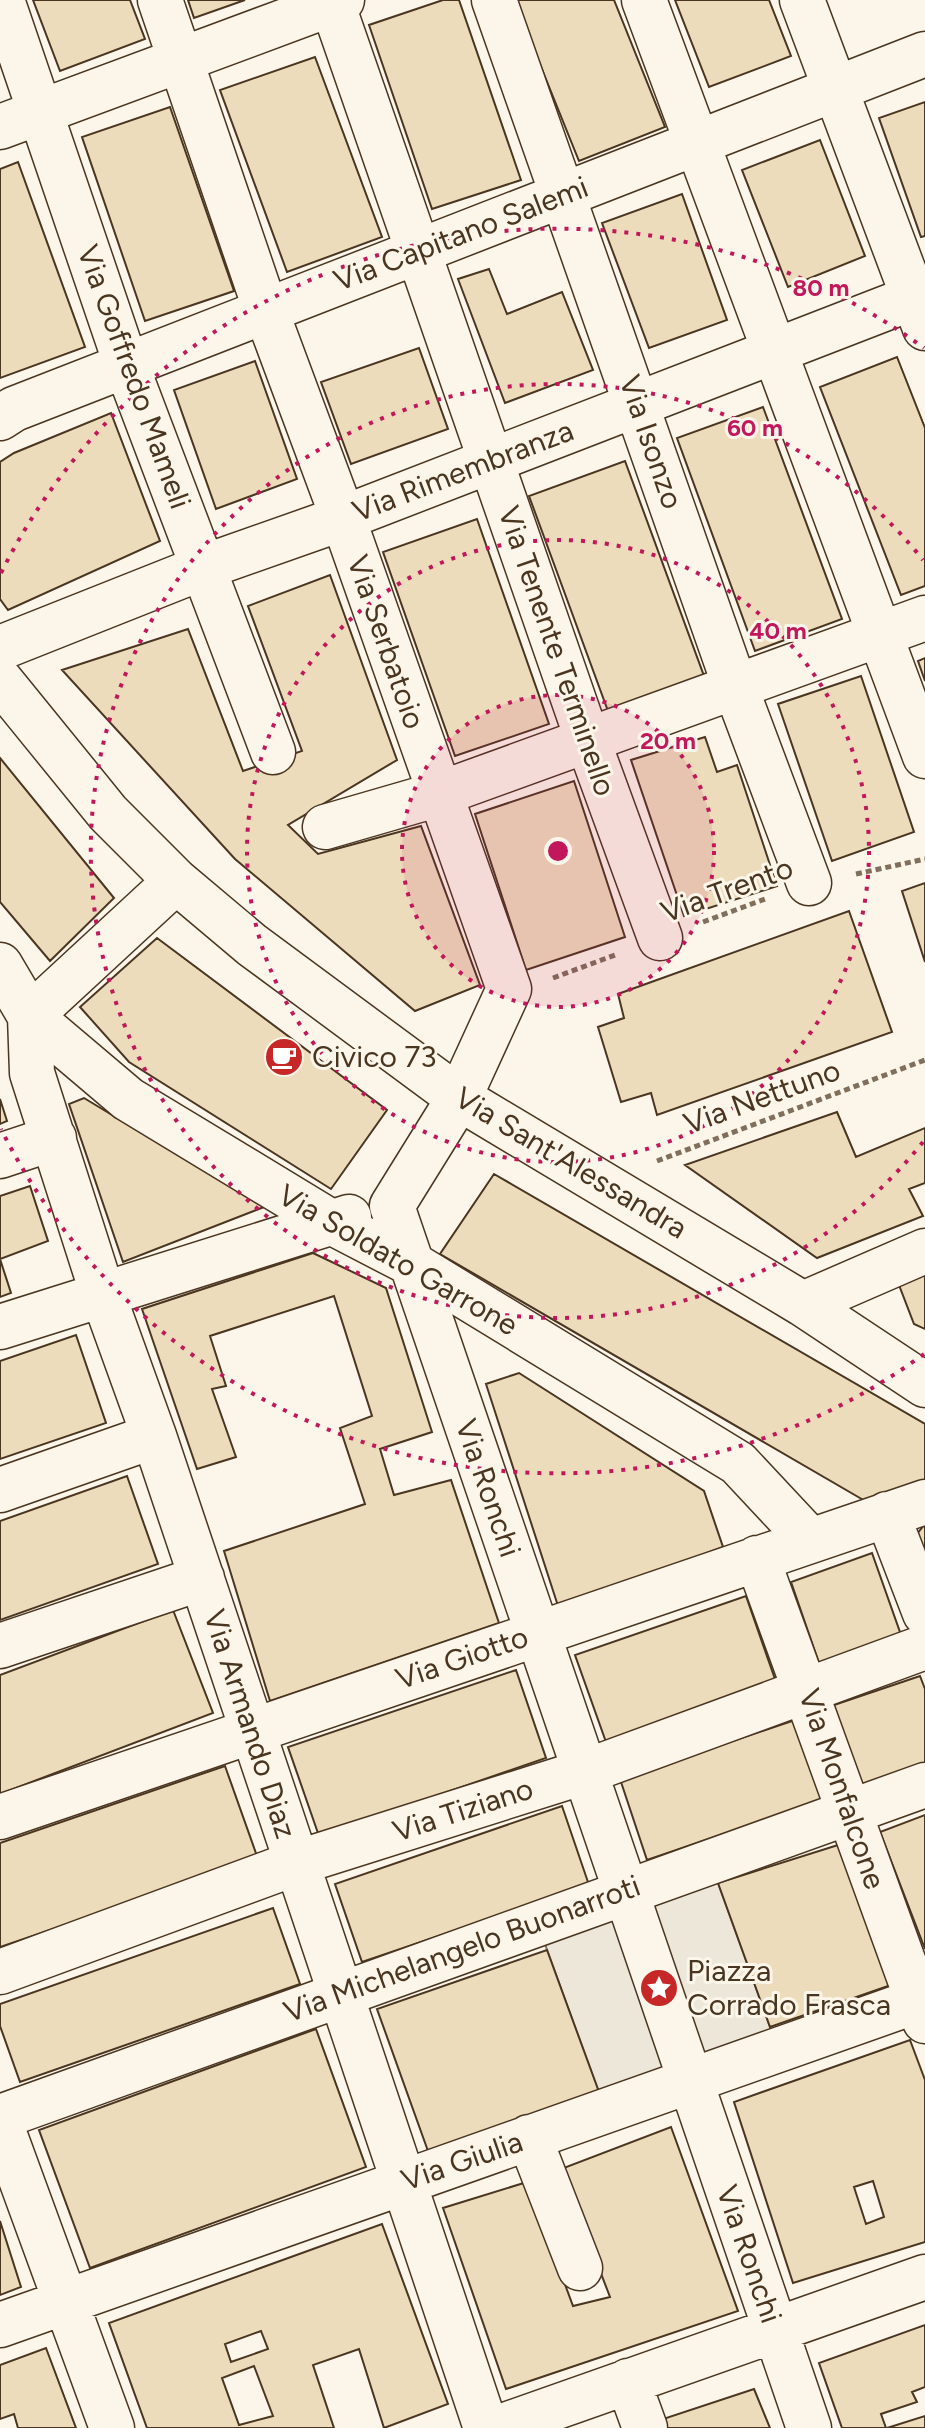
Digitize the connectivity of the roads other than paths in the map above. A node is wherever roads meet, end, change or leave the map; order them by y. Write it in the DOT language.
graph roads {
  1 [pos="2,0"];
  2 [pos="160,0"];
  3 [pos="494,0"];
  4 [pos="644,0"];
  5 [pos="802,0"];
  6 [pos="335,1"];
  7 [pos="925,54"];
  8 [pos="180,63"];
  9 [pos="835,89"];
  10 [pos="20,120"];
  11 [pos="698,142"];
  12 [pos="563,193"];
  13 [pos="418,250"];
  14 [pos="921,306"];
  15 [pos="266,311"];
  16 [pos="777,350"];
  17 [pos="127,367"];
  18 [pos="638,404"];
  19 [pos="0,418"];
  20 [pos="491,460"];
  21 [pos="343,518"];
  22 [pos="204,567"];
  23 [pos="925,618"];
  24 [pos="880,636"];
  25 [pos="0,648"];
  26 [pos="0,680"];
  27 [pos="735,686"];
  28 [pos="588,741"];
  29 [pos="273,752"];
  30 [pos="925,756"];
  31 [pos="439,794"];
  32 [pos="325,827"];
  33 [pos="176,881"];
  34 [pos="809,883"];
  35 [pos="660,938"];
  36 [pos="0,965"];
  37 [pos="15,1013"];
  38 [pos="459,1098"];
  39 [pos="54,1138"];
  40 [pos="0,1156"];
  41 [pos="392,1206"];
  42 [pos="331,1222"];
  43 [pos="925,1251"];
  44 [pos="412,1264"];
  45 [pos="102,1292"];
  46 [pos="803,1304"];
  47 [pos="0,1327"];
  48 [pos="925,1385"];
  49 [pos="154,1436"];
  50 [pos="0,1490"];
  51 [pos="906,1508"];
  52 [pos="810,1540"];
  53 [pos="757,1558"];
  54 [pos="202,1578"];
  55 [pos="925,1613"];
  56 [pos="538,1632"];
  57 [pos="0,1646"];
  58 [pos="925,1647"];
  59 [pos="806,1689"];
  60 [pos="251,1729"];
  61 [pos="587,1771"];
  62 [pos="925,1785"];
  63 [pos="849,1812"];
  64 [pos="0,1817"];
  65 [pos="296,1863"];
  66 [pos="626,1891"];
  67 [pos="0,1972"];
  68 [pos="340,1992"];
  69 [pos="923,2006"];
  70 [pos="690,2081"];
  71 [pos="0,2120"];
  72 [pos="529,2137"];
  73 [pos="403,2182"];
  74 [pos="580,2268"];
  75 [pos="925,2277"];
  76 [pos="66,2302"];
  77 [pos="0,2325"];
  78 [pos="775,2330"];
  79 [pos="628,2381"];
  80 [pos="112,2428"];
  81 [pos="486,2428"];
  82 [pos="497,2428"];
  83 [pos="645,2428"];
  84 [pos="809,2428"];
  1 -- 10 [label="street, Via Goffredo Mameli"];
  2 -- 8 [label="street, Via Serbatoio"];
  3 -- 12 [label="street, Via Isonzo"];
  4 -- 11 [label="street"];
  5 -- 9 [label="street"];
  6 -- 8 [label="street"];
  6 -- 13 [label="street, Via Tenente Terminello"];
  7 -- 9 [label="street, Via Capitano Salemi"];
  8 -- 10 [label="street"];
  8 -- 15 [label="street, Via Serbatoio"];
  9 -- 11 [label="street, Via Capitano Salemi"];
  9 -- 14 [label="street"];
  10 -- 17 [label="street, Via Goffredo Mameli"];
  11 -- 12 [label="street, Via Capitano Salemi"];
  11 -- 16 [label="street"];
  12 -- 13 [label="street, Via Capitano Salemi"];
  12 -- 18 [label="street, Via Isonzo"];
  13 -- 15 [label="street, Via Capitano Salemi"];
  13 -- 20 [label="street, Via Tenente Terminello"];
  14 -- 16 [label="street, Via Rimembranza"];
  15 -- 17 [label="street, Via Capitano Salemi"];
  15 -- 21 [label="street, Via Serbatoio"];
  16 -- 18 [label="street, Via Rimembranza"];
  16 -- 24 [label="street"];
  17 -- 19 [label="street, Via Capitano Salemi"];
  17 -- 22 [label="street, Via Goffredo Mameli"];
  18 -- 20 [label="street, Via Rimembranza"];
  18 -- 27 [label="street, Via Isonzo"];
  20 -- 21 [label="street, Via Rimembranza"];
  20 -- 28 [label="street, Via Tenente Terminello"];
  21 -- 22 [label="street, Via Rimembranza"];
  21 -- 31 [label="street, Via Serbatoio"];
  22 -- 25 [label="street, Via Rimembranza"];
  22 -- 29 [label="street, Via Goffredo Mameli"];
  23 -- 24 [label="street"];
  24 -- 27 [label="street"];
  24 -- 30 [label="street"];
  26 -- 33 [label="street, Via Sant'Alessandra"];
  27 -- 28 [label="street"];
  27 -- 34 [label="street, Via Isonzo"];
  28 -- 31 [label="street"];
  28 -- 35 [label="street, Via Tenente Terminello"];
  31 -- 32 [label="street"];
  31 -- 38 [label="street, Via Serbatoio"];
  33 -- 37 [label="street"];
  33 -- 38 [label="street, Via Sant'Alessandra"];
  36 -- 37 [label="street, Via Soldato Garrone"];
  37 -- 39 [label="street, Via Armando Diaz"];
  37 -- 42 [label="street, Via Soldato Garrone"];
  38 -- 41 [label="street"];
  38 -- 46 [label="street, Via Sant'Alessandra"];
  39 -- 40 [label="street"];
  39 -- 45 [label="street, Via Armando Diaz"];
  41 -- 42 [label="street"];
  41 -- 44 [label="street, Via Ronchi"];
  42 -- 44 [label="street, Via Soldato Garrone"];
  42 -- 45 [label="street"];
  43 -- 46 [label="street"];
  44 -- 52 [label="street, Via Soldato Garrone"];
  44 -- 56 [label="street, Via Ronchi"];
  45 -- 47 [label="street"];
  45 -- 49 [label="street, Via Armando Diaz"];
  46 -- 48 [label="street, Via Sant'Alessandra"];
  49 -- 50 [label="street"];
  49 -- 54 [label="street, Via Armando Diaz"];
  51 -- 52 [label="street, Via Giotto"];
  51 -- 55 [label="street"];
  52 -- 53 [label="street, Via Giotto"];
  53 -- 56 [label="street, Via Giotto"];
  53 -- 59 [label="street, Via Monfalcone"];
  54 -- 57 [label="street"];
  54 -- 60 [label="street, Via Armando Diaz"];
  56 -- 60 [label="street, Via Giotto"];
  56 -- 61 [label="street, Via Ronchi"];
  58 -- 59 [label="street, Via Tiziano"];
  59 -- 61 [label="street, Via Tiziano"];
  59 -- 63 [label="street, Via Monfalcone"];
  60 -- 64 [label="street, Via Giotto"];
  60 -- 65 [label="street, Via Armando Diaz"];
  61 -- 65 [label="street, Via Tiziano"];
  61 -- 66 [label="street, Via Ronchi"];
  62 -- 63 [label="street, Via Michelangelo Buonarroti"];
  63 -- 66 [label="street, Via Michelangelo Buonarroti"];
  63 -- 69 [label="street, Via Monfalcone"];
  65 -- 67 [label="street, Via Tiziano"];
  65 -- 68 [label="street, Via Armando Diaz"];
  66 -- 68 [label="street, Via Michelangelo Buonarroti"];
  66 -- 70 [label="street, Via Ronchi"];
  68 -- 71 [label="street, Via Michelangelo Buonarroti"];
  68 -- 73 [label="street, Via Armando Diaz"];
  69 -- 70 [label="street, Via Giulia"];
  70 -- 72 [label="street, Via Giulia"];
  70 -- 78 [label="street, Via Ronchi"];
  71 -- 76 [label="street"];
  72 -- 73 [label="street, Via Giulia"];
  72 -- 74 [label="street"];
  73 -- 76 [label="street, Via Giulia"];
  73 -- 81 [label="street, Via Armando Diaz"];
  75 -- 78 [label="street"];
  76 -- 77 [label="street, Via Giulia"];
  76 -- 80 [label="street"];
  78 -- 79 [label="street"];
  78 -- 84 [label="street, Via Ronchi"];
  79 -- 82 [label="street"];
  79 -- 83 [label="street"];
}
